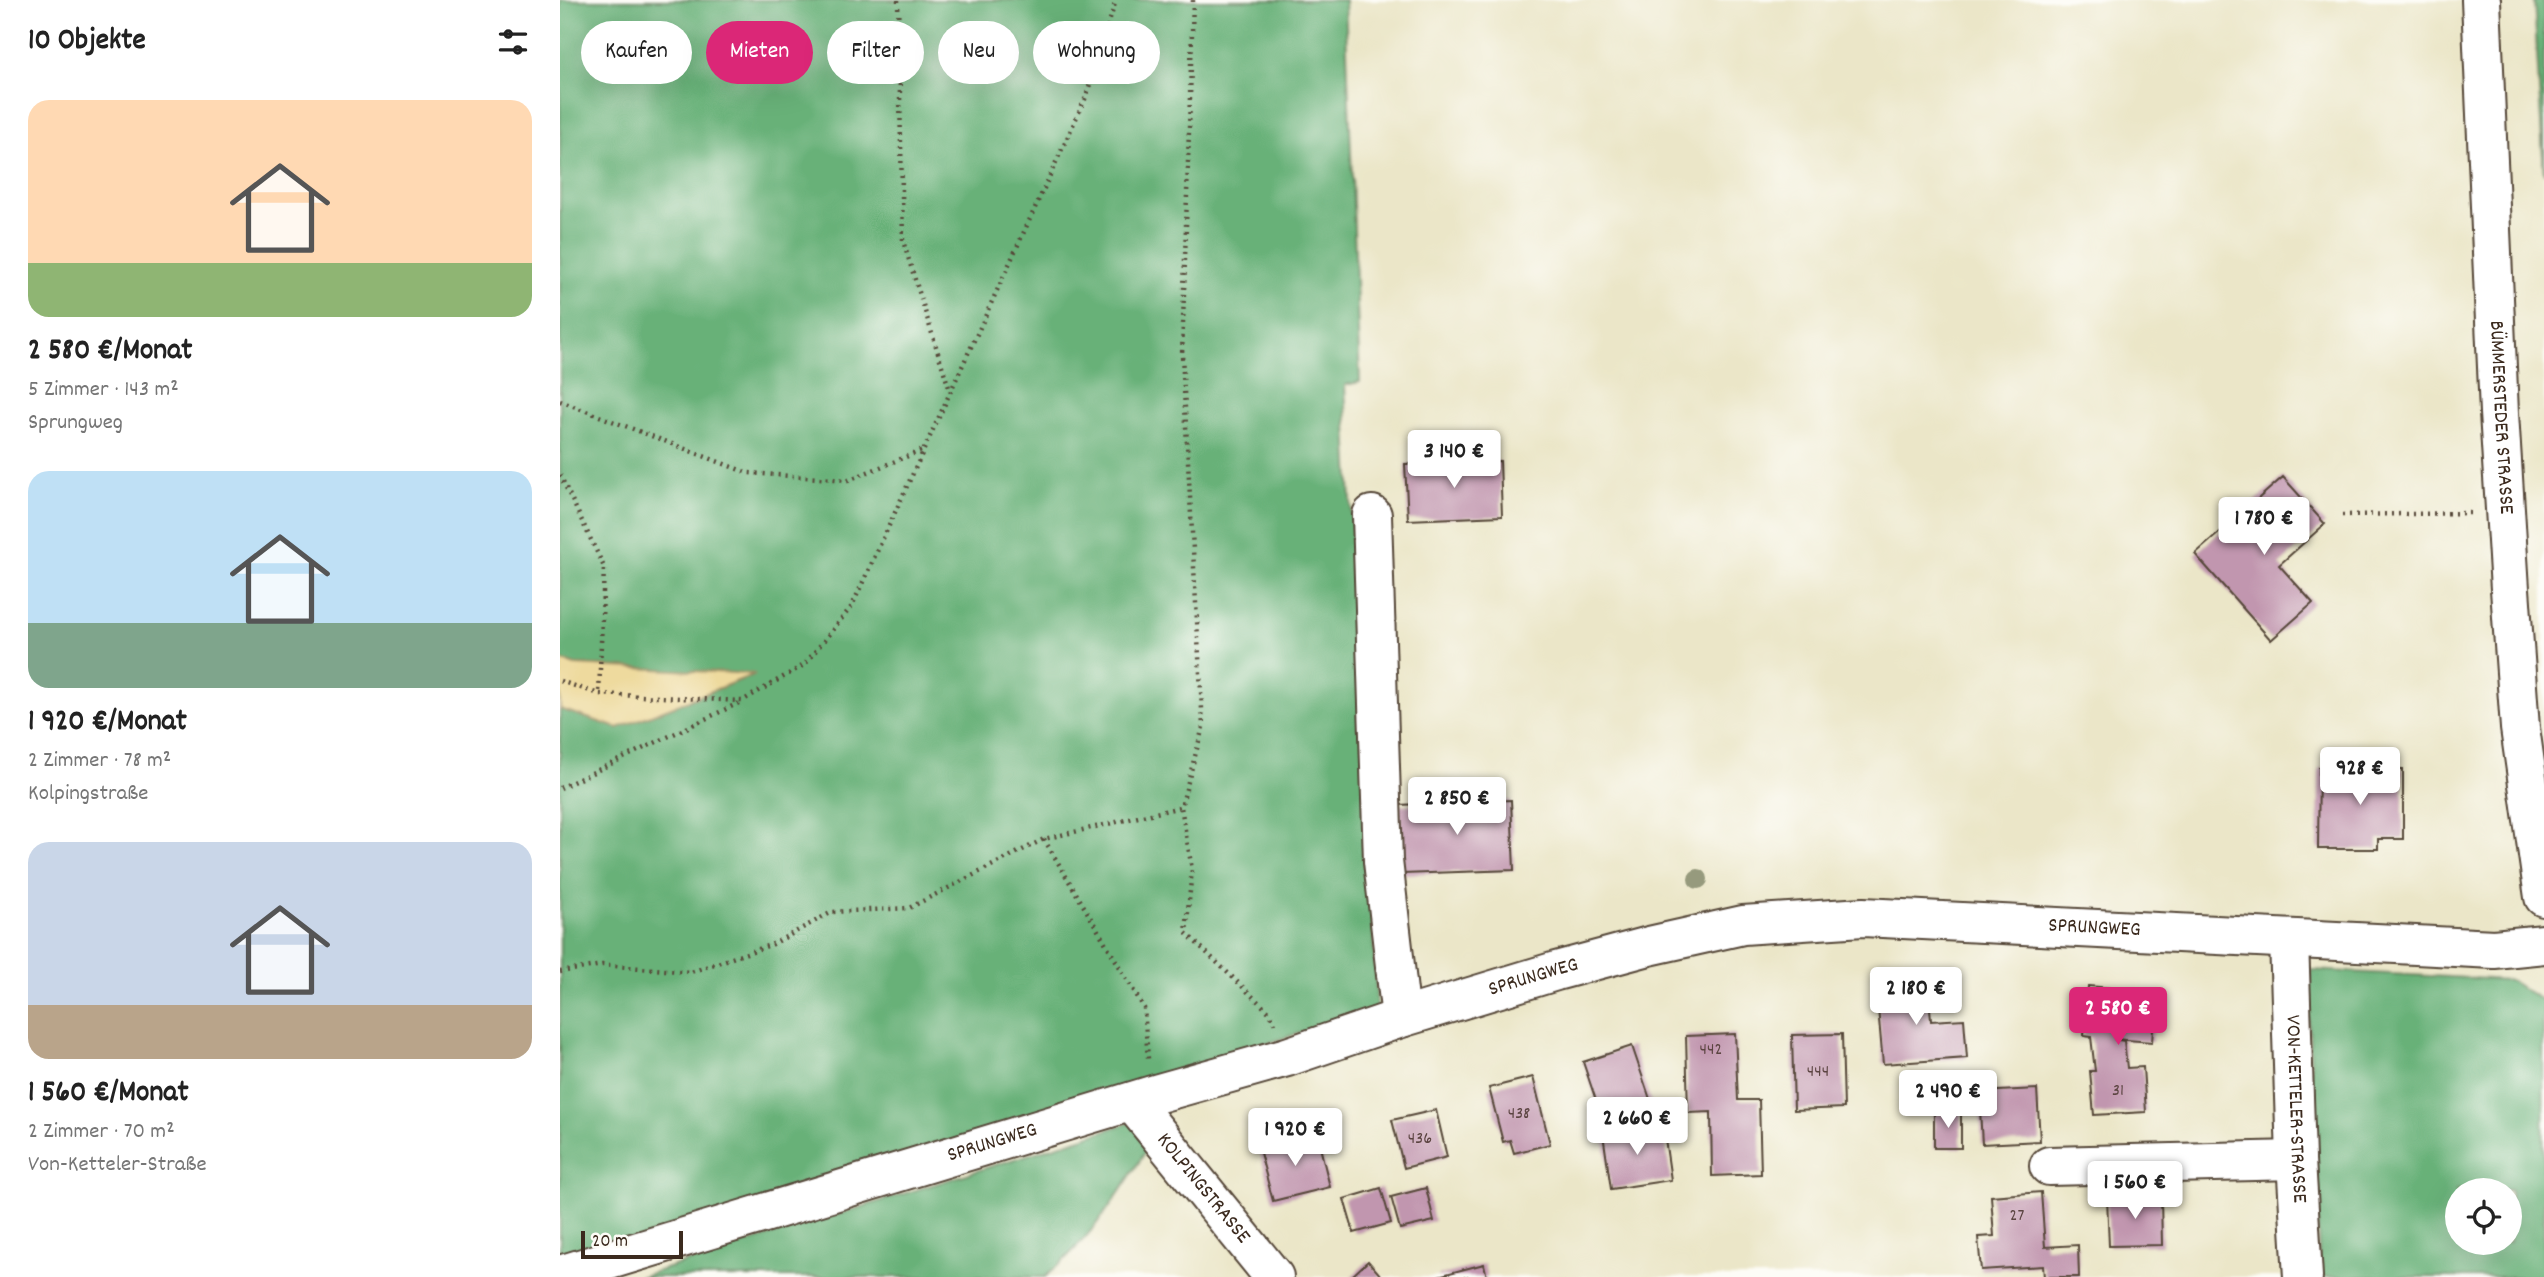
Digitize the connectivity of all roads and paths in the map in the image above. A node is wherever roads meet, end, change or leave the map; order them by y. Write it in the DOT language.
graph roads {
  1 [pos="898,0"];
  2 [pos="1116,0"];
  3 [pos="1193,0"];
  4 [pos="2481,0"];
  5 [pos="950,392"];
  6 [pos="560,401"];
  7 [pos="923,450"];
  8 [pos="560,475"];
  9 [pos="2462,513"];
  10 [pos="1372,515"];
  11 [pos="2342,515"];
  12 [pos="560,681"];
  13 [pos="599,694"];
  14 [pos="742,701"];
  15 [pos="560,788"];
  16 [pos="1181,807"];
  17 [pos="1044,839"];
  18 [pos="2544,897"];
  19 [pos="2289,939"];
  20 [pos="2544,944"];
  21 [pos="560,972"];
  22 [pos="1401,1018"];
  23 [pos="1287,1057"];
  24 [pos="1146,1097"];
  25 [pos="2295,1160"];
  26 [pos="2049,1166"];
  27 [pos="560,1275"];
  28 [pos="1274,1277"];
  29 [pos="2303,1277"];
  1 -- 5 [label="path"];
  2 -- 5 [label="path"];
  3 -- 16 [label="path"];
  4 -- 18 [label="street, BÜMMERSTEDER STRASSE"];
  5 -- 7 [label="path"];
  6 -- 7 [label="path"];
  7 -- 14 [label="path"];
  8 -- 13 [label="path"];
  9 -- 11 [label="path"];
  10 -- 22 [label="street"];
  12 -- 13 [label="path"];
  13 -- 14 [label="path"];
  14 -- 15 [label="path"];
  16 -- 17 [label="path"];
  16 -- 23 [label="path"];
  17 -- 21 [label="path"];
  17 -- 24 [label="path"];
  19 -- 20 [label="street, SPRUNGWEG"];
  19 -- 22 [label="street, SPRUNGWEG"];
  19 -- 25 [label="street, VON-KETTELER-STRASSE"];
  22 -- 23 [label="street, SPRUNGWEG"];
  23 -- 24 [label="street, SPRUNGWEG"];
  24 -- 27 [label="street, SPRUNGWEG"];
  24 -- 28 [label="street, KOLPINGSTRASSE"];
  25 -- 26 [label="street"];
  25 -- 29 [label="street, VON-KETTELER-STRASSE"];
}
